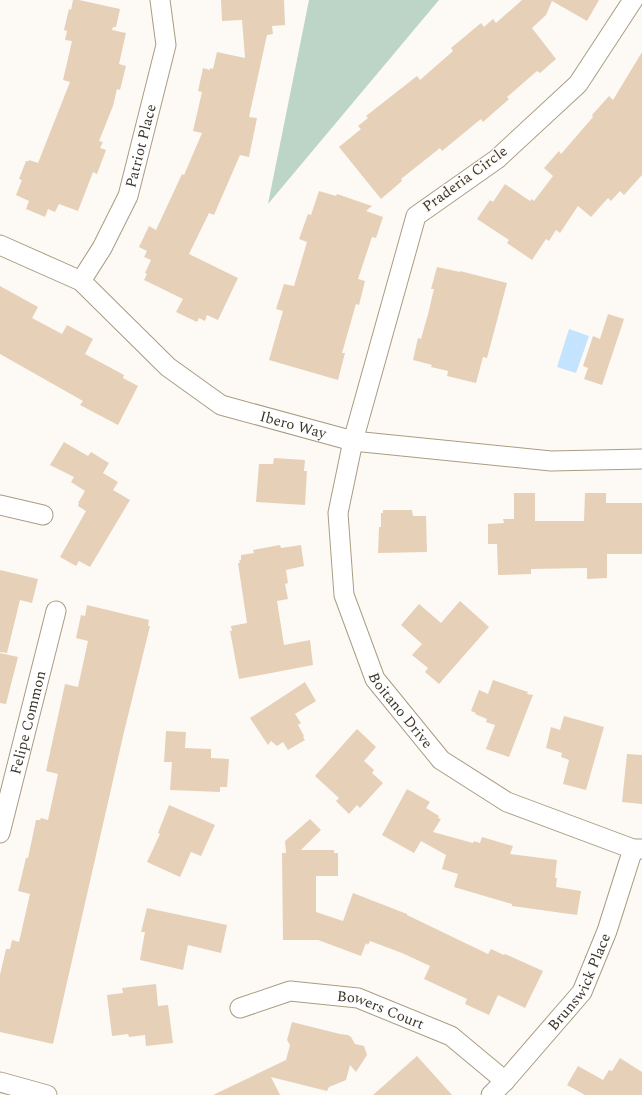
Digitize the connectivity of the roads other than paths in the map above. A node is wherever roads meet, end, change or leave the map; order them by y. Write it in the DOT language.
graph roads {
  1 [pos="160,0"];
  2 [pos="633,0"];
  3 [pos="0,245"];
  4 [pos="81,281"];
  5 [pos="353,441"];
  6 [pos="642,459"];
  7 [pos="0,505"];
  8 [pos="43,515"];
  9 [pos="56,611"];
  10 [pos="0,833"];
  11 [pos="638,849"];
  12 [pos="240,1008"];
  13 [pos="505,1081"];
  14 [pos="0,1082"];
  15 [pos="47,1095"];
  16 [pos="492,1095"];
  1 -- 4 [label="street, Patriot Place"];
  2 -- 5 [label="street, Praderia Circle"];
  3 -- 4 [label="street, Ibero Way"];
  4 -- 5 [label="street, Ibero Way"];
  5 -- 6 [label="street, Ibero Way"];
  5 -- 11 [label="street, Boitano Drive"];
  7 -- 8 [label="street"];
  9 -- 10 [label="street, Felipe Common"];
  11 -- 13 [label="street, Brunswick Place"];
  12 -- 13 [label="street, Bowers Court"];
  13 -- 16 [label="street, Brunswick Place"];
  14 -- 15 [label="street"];
}
